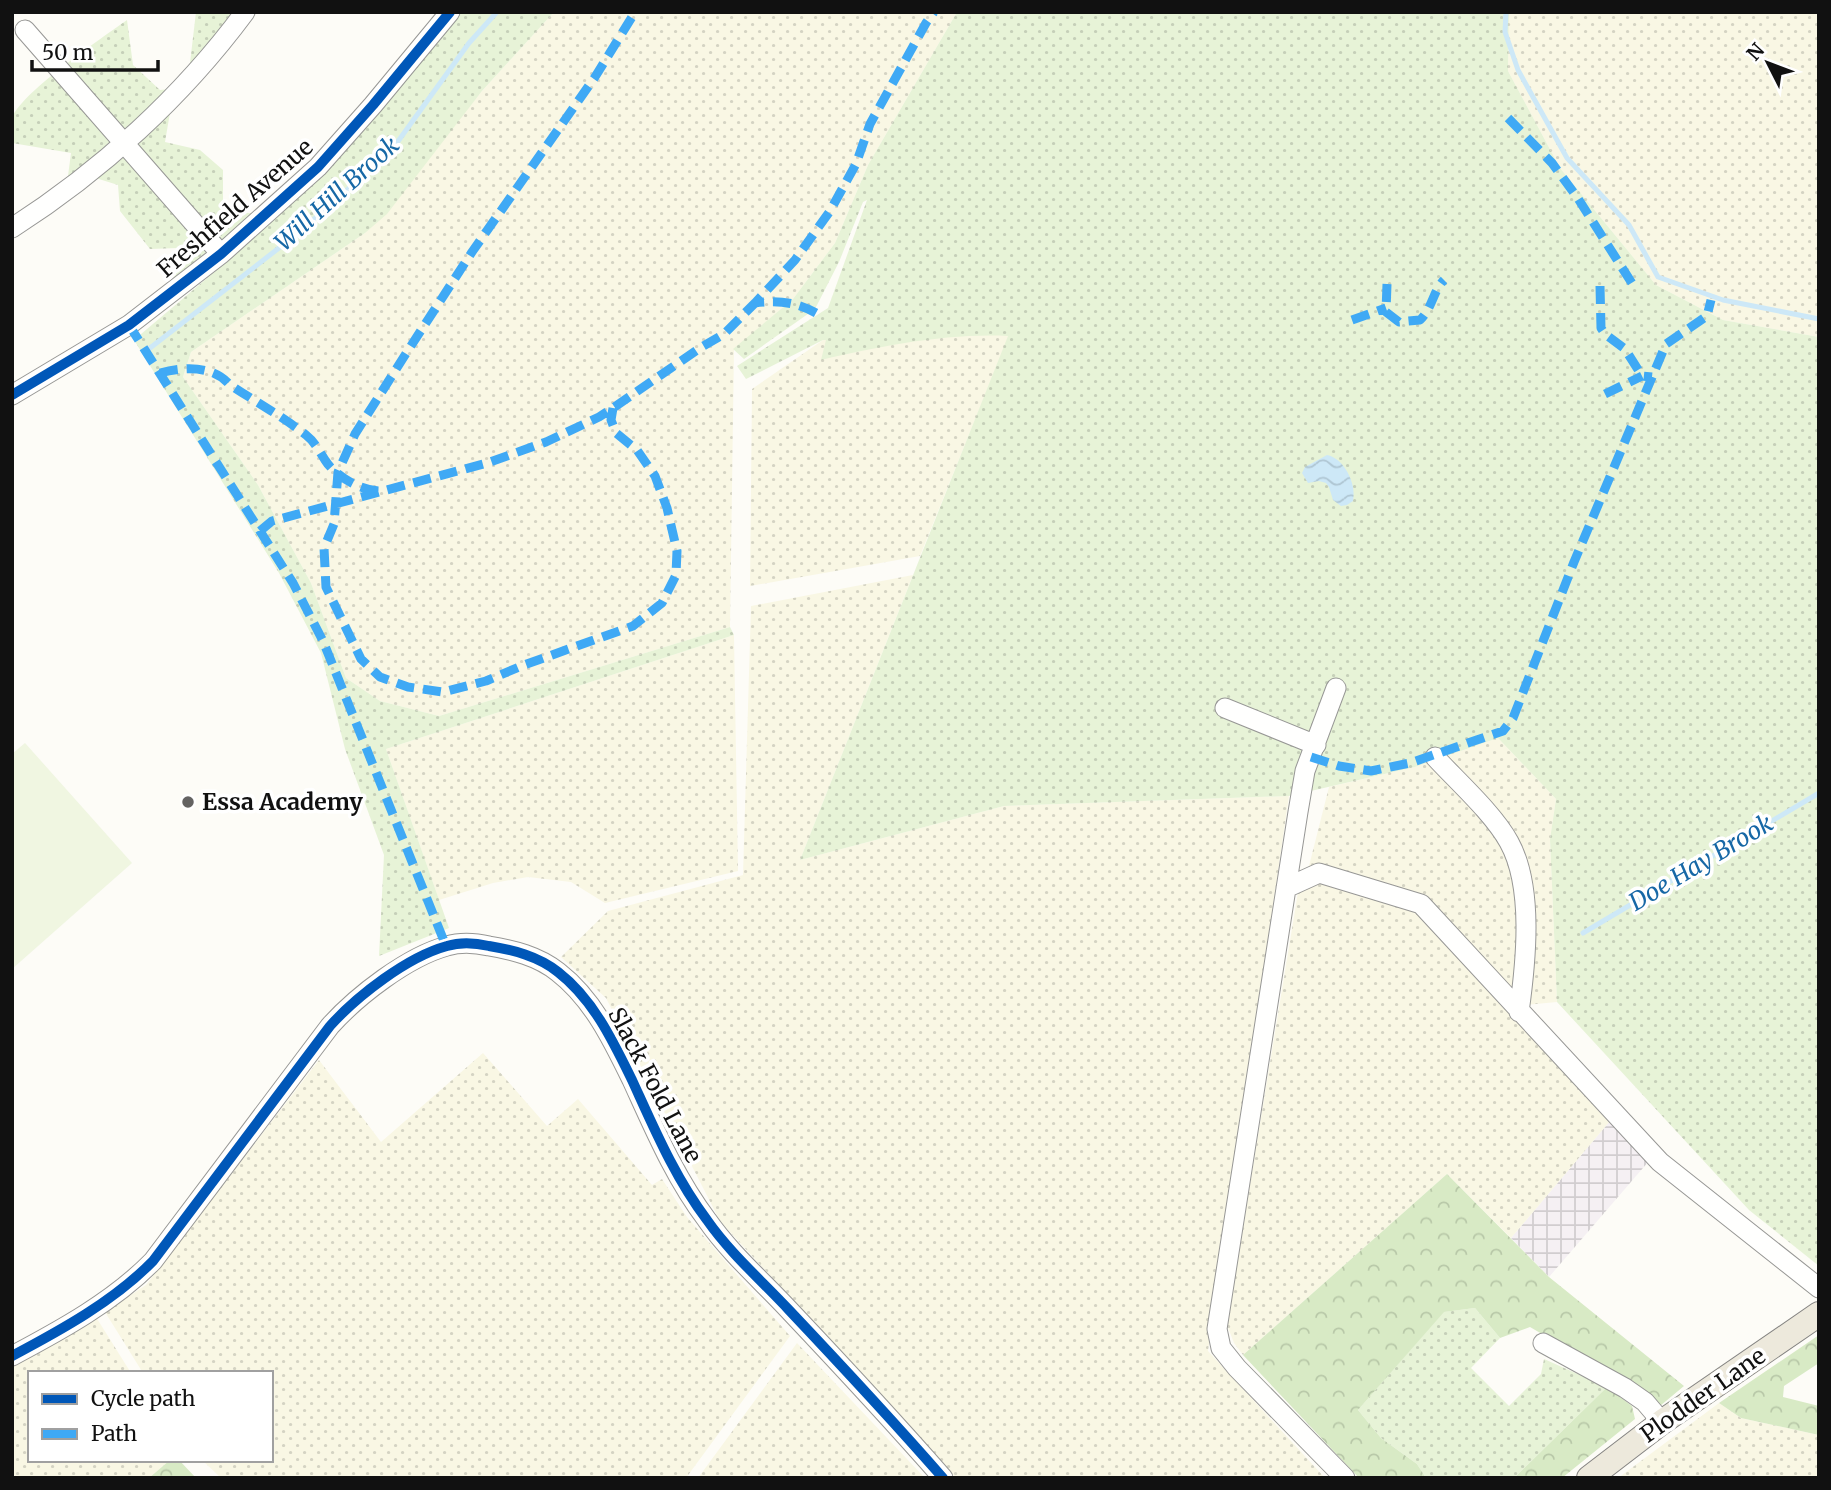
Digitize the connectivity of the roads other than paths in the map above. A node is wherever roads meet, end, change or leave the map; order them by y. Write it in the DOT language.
graph roads {
  1 [pos="450,12"];
  2 [pos="237,15"];
  3 [pos="25,30"];
  4 [pos="125,143"];
  5 [pos="12,228"];
  6 [pos="221,254"];
  7 [pos="12,395"];
  8 [pos="1336,688"];
  9 [pos="1225,708"];
  10 [pos="1316,745"];
  11 [pos="1435,757"];
  12 [pos="1286,888"];
  13 [pos="1519,1012"];
  14 [pos="1819,1289"];
  15 [pos="1819,1314"];
  16 [pos="1543,1343"];
  17 [pos="12,1356"];
  18 [pos="1662,1422"];
  19 [pos="943,1478"];
  20 [pos="1345,1478"];
  21 [pos="1589,1478"];
  1 -- 6 [label="street, Freshfield Avenue"];
  2 -- 4 [label="street"];
  3 -- 4 [label="street"];
  4 -- 5 [label="street"];
  4 -- 6 [label="street"];
  6 -- 7 [label="street, Freshfield Avenue"];
  8 -- 10 [label="street"];
  9 -- 10 [label="street"];
  10 -- 12 [label="street"];
  11 -- 13 [label="street"];
  12 -- 13 [label="street"];
  12 -- 20 [label="street"];
  13 -- 14 [label="street"];
  15 -- 18 [label="main road, Plodder Lane"];
  16 -- 18 [label="street"];
  17 -- 19 [label="street, Slack Fold Lane"];
  18 -- 21 [label="main road, Plodder Lane"];
}
